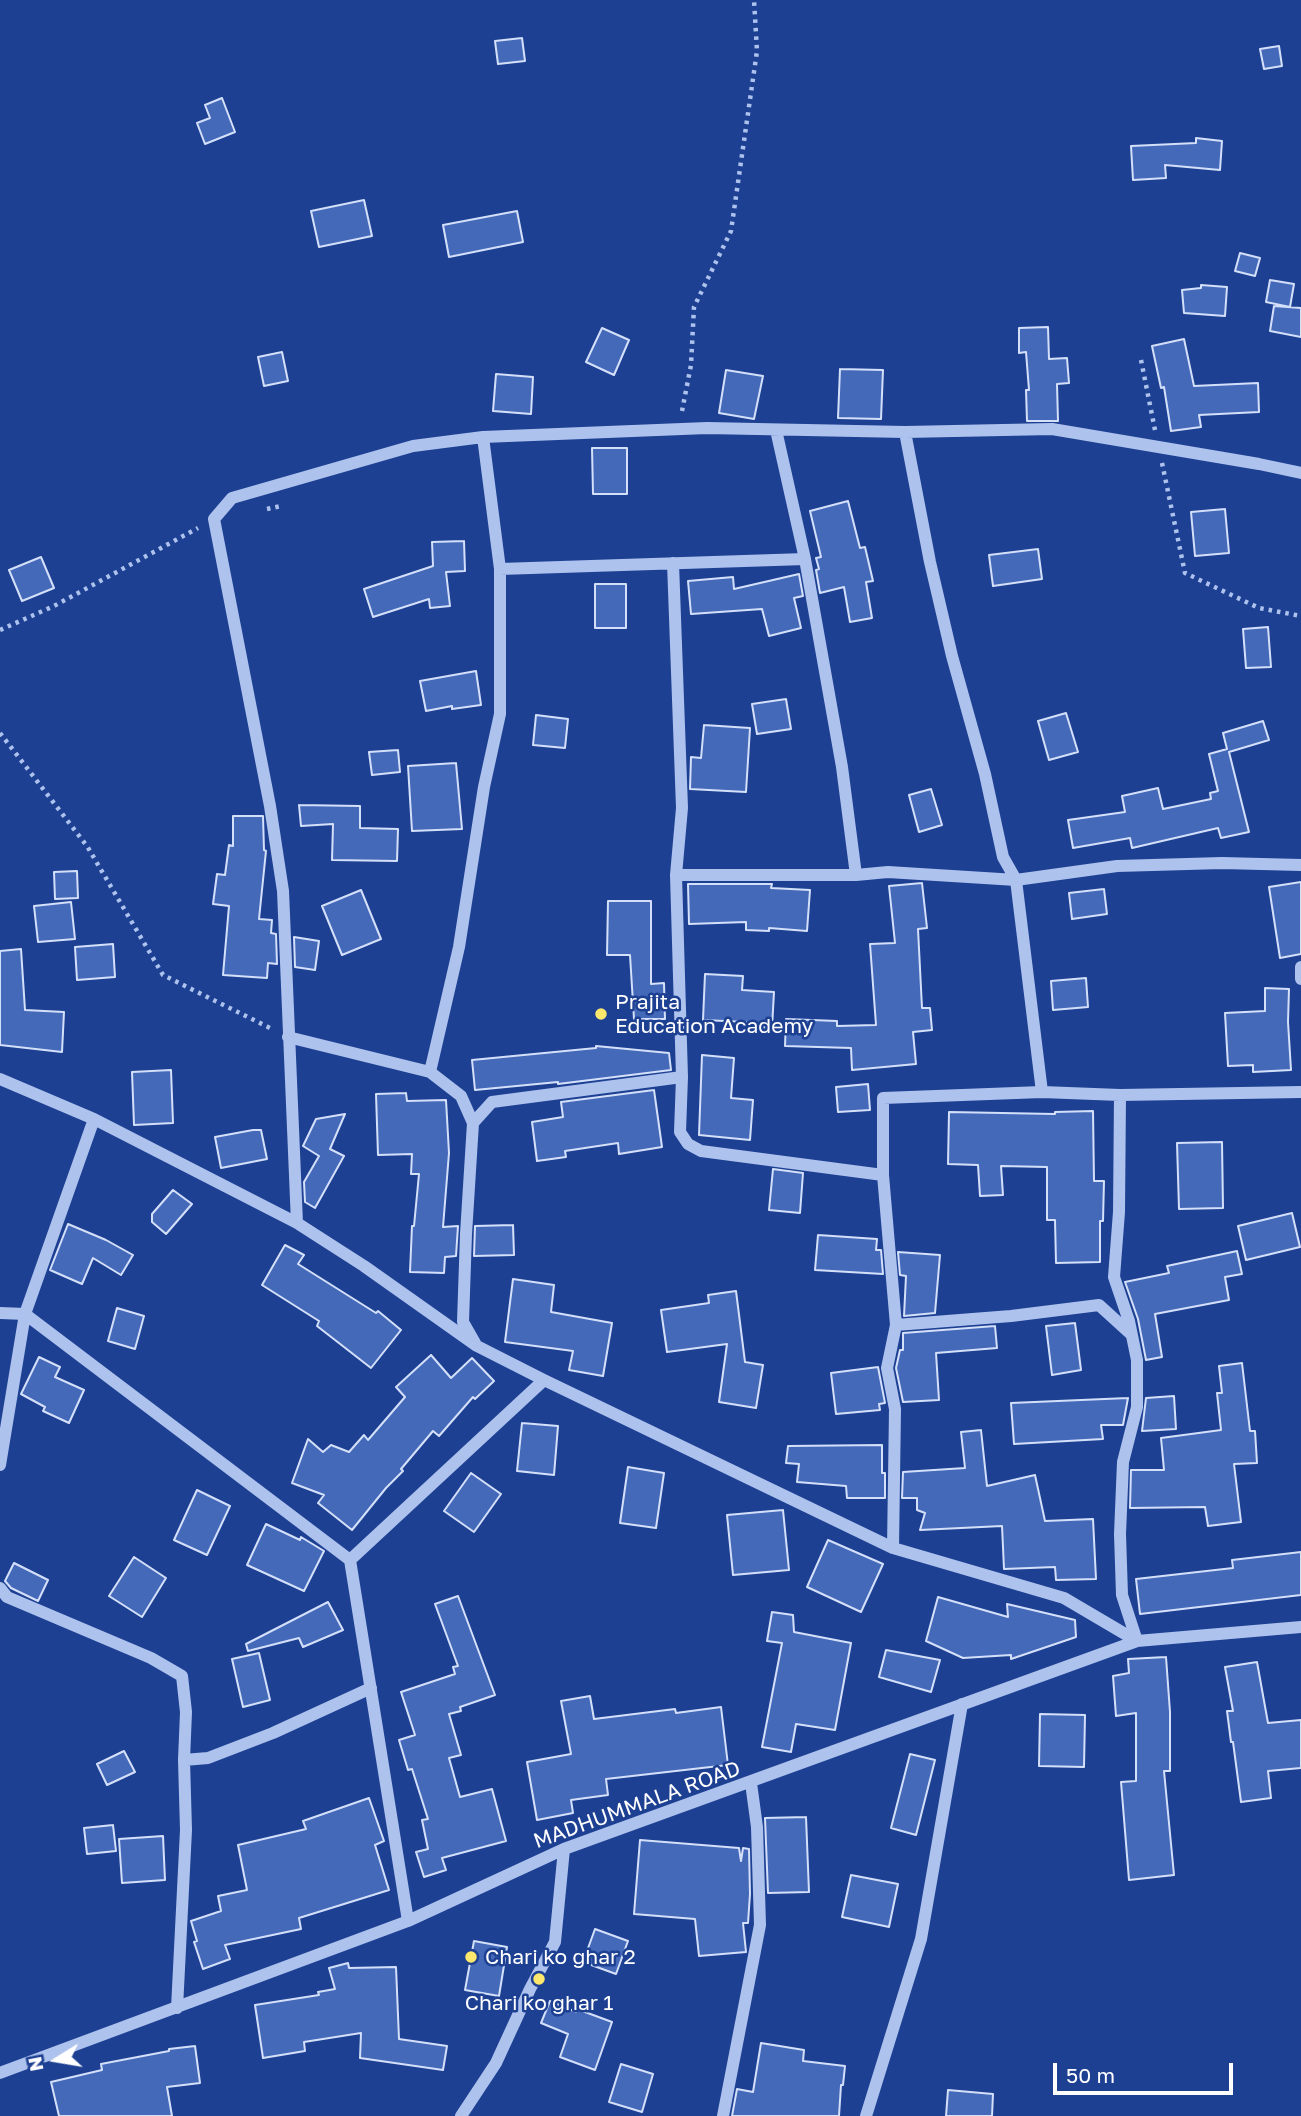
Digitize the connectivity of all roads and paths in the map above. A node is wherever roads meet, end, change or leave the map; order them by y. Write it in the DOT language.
graph roads {
  1 [pos="754,0"];
  2 [pos="1141,360"];
  3 [pos="679,429"];
  4 [pos="776,430"];
  5 [pos="905,432"];
  6 [pos="483,437"];
  7 [pos="518,440"];
  8 [pos="1158,447"];
  9 [pos="1301,473"];
  10 [pos="214,519"];
  11 [pos="805,558"];
  12 [pos="673,563"];
  13 [pos="500,569"];
  14 [pos="1301,616"];
  15 [pos="0,630"];
  16 [pos="0,733"];
  17 [pos="1301,865"];
  18 [pos="676,875"];
  19 [pos="856,875"];
  20 [pos="1016,880"];
  21 [pos="1301,967"];
  22 [pos="1301,979"];
  23 [pos="288,1037"];
  24 [pos="429,1072"];
  25 [pos="682,1077"];
  26 [pos="0,1079"];
  27 [pos="1042,1091"];
  28 [pos="1301,1092"];
  29 [pos="1120,1095"];
  30 [pos="94,1119"];
  31 [pos="473,1123"];
  32 [pos="883,1175"];
  33 [pos="297,1223"];
  34 [pos="0,1313"];
  35 [pos="25,1314"];
  36 [pos="896,1325"];
  37 [pos="1132,1335"];
  38 [pos="477,1346"];
  39 [pos="544,1380"];
  40 [pos="0,1465"];
  41 [pos="893,1548"];
  42 [pos="350,1560"];
  43 [pos="0,1588"];
  44 [pos="1301,1627"];
  45 [pos="1137,1642"];
  46 [pos="371,1688"];
  47 [pos="962,1704"];
  48 [pos="184,1760"];
  49 [pos="751,1783"];
  50 [pos="564,1849"];
  51 [pos="408,1921"];
  52 [pos="177,2008"];
  53 [pos="0,2073"];
  54 [pos="461,2116"];
  55 [pos="723,2116"];
  56 [pos="866,2116"];
  1 -- 3 [label="path"];
  2 -- 8 [label="path"];
  3 -- 4 [label="street"];
  3 -- 6 [label="street"];
  4 -- 5 [label="street"];
  4 -- 11 [label="street"];
  5 -- 8 [label="street"];
  5 -- 20 [label="street"];
  6 -- 7 [label="street"];
  6 -- 10 [label="street"];
  6 -- 13 [label="street"];
  8 -- 9 [label="street"];
  8 -- 14 [label="path"];
  10 -- 15 [label="path"];
  10 -- 23 [label="street"];
  11 -- 12 [label="street"];
  11 -- 19 [label="street"];
  12 -- 13 [label="street"];
  12 -- 18 [label="street"];
  13 -- 24 [label="street"];
  16 -- 23 [label="path"];
  17 -- 20 [label="street"];
  18 -- 19 [label="street"];
  18 -- 25 [label="street"];
  19 -- 20 [label="street"];
  20 -- 27 [label="street"];
  21 -- 22 [label="street"];
  23 -- 24 [label="street"];
  23 -- 33 [label="street"];
  24 -- 31 [label="street"];
  25 -- 31 [label="street"];
  25 -- 32 [label="street"];
  26 -- 30 [label="street"];
  27 -- 29 [label="street"];
  27 -- 32 [label="street"];
  28 -- 29 [label="street"];
  29 -- 37 [label="street"];
  30 -- 33 [label="street"];
  30 -- 35 [label="street"];
  31 -- 38 [label="street"];
  32 -- 36 [label="street"];
  33 -- 38 [label="street"];
  34 -- 35 [label="street"];
  35 -- 40 [label="street"];
  35 -- 42 [label="street"];
  36 -- 37 [label="street"];
  36 -- 41 [label="street"];
  37 -- 45 [label="street"];
  38 -- 39 [label="street"];
  39 -- 41 [label="street"];
  39 -- 42 [label="street"];
  41 -- 45 [label="street"];
  42 -- 46 [label="street"];
  43 -- 48 [label="street"];
  44 -- 45 [label="street, MADHUMMALA ROAD"];
  45 -- 47 [label="street, MADHUMMALA ROAD"];
  46 -- 48 [label="street"];
  46 -- 51 [label="street"];
  47 -- 49 [label="street, MADHUMMALA ROAD"];
  47 -- 56 [label="street"];
  48 -- 52 [label="street"];
  49 -- 50 [label="street, MADHUMMALA ROAD"];
  49 -- 55 [label="street"];
  50 -- 51 [label="street, MADHUMMALA ROAD"];
  50 -- 54 [label="street"];
  51 -- 52 [label="street, MADHUMMALA ROAD"];
  52 -- 53 [label="street, MADHUMMALA ROAD"];
}
